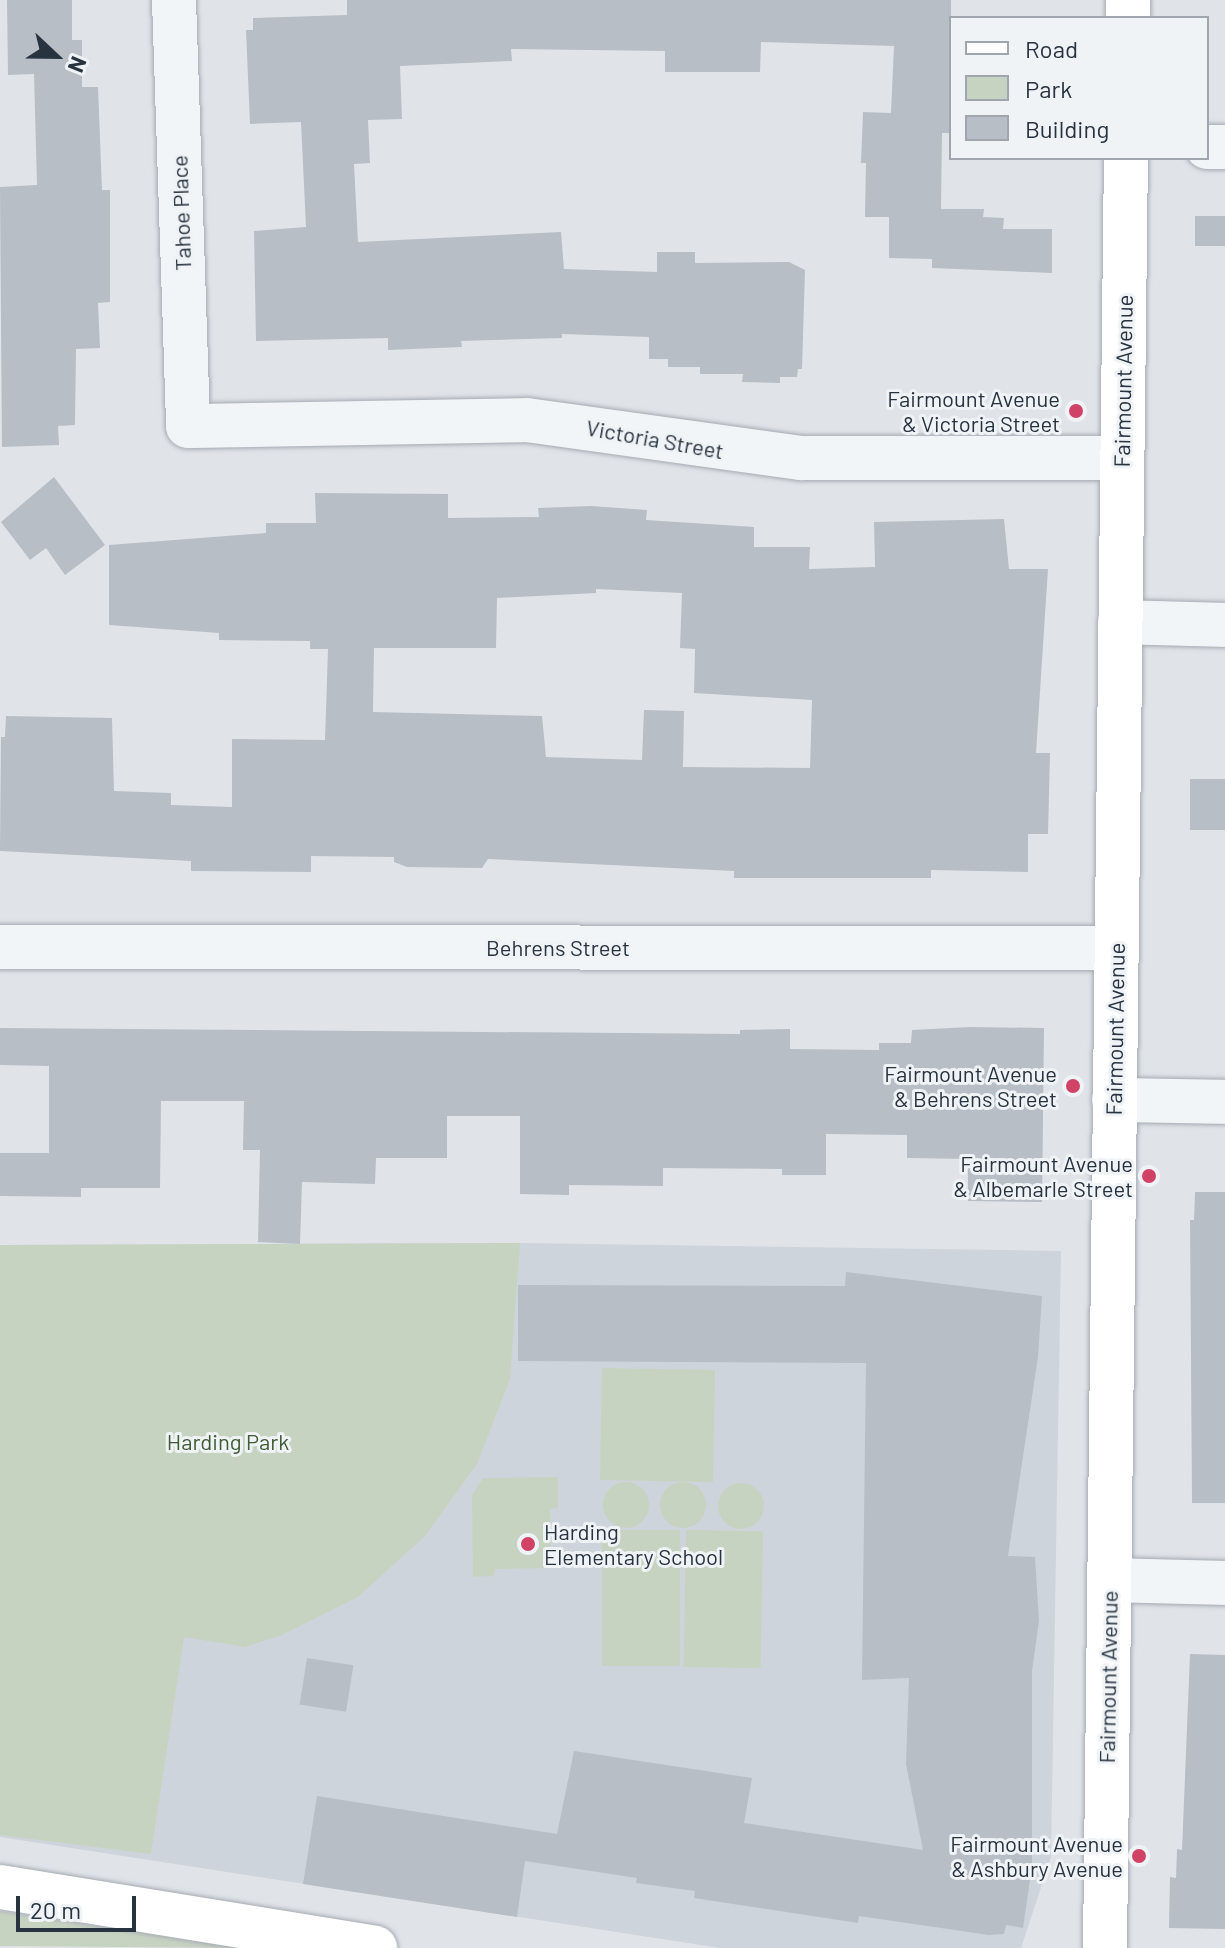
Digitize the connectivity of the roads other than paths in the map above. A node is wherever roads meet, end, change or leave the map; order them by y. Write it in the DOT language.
graph roads {
  1 [pos="174,0"];
  2 [pos="1126,160"];
  3 [pos="188,426"];
  4 [pos="1122,458"];
  5 [pos="1120,622"];
  6 [pos="1225,625"];
  7 [pos="0,947"];
  8 [pos="1116,948"];
  9 [pos="1114,1100"];
  10 [pos="1225,1102"];
  11 [pos="1110,1580"];
  12 [pos="1225,1583"];
  13 [pos="0,1887"];
  14 [pos="375,1948"];
  15 [pos="1105,1948"];
  1 -- 3 [label="street, Tahoe Place"];
  2 -- 4 [label="street, Fairmount Avenue"];
  3 -- 4 [label="street, Victoria Street"];
  4 -- 5 [label="street, Fairmount Avenue"];
  5 -- 6 [label="street"];
  5 -- 8 [label="street, Fairmount Avenue"];
  7 -- 8 [label="street, Behrens Street"];
  8 -- 9 [label="street, Fairmount Avenue"];
  9 -- 10 [label="street"];
  9 -- 11 [label="street, Fairmount Avenue"];
  11 -- 12 [label="street"];
  11 -- 15 [label="street, Fairmount Avenue"];
  13 -- 14 [label="street"];
}
